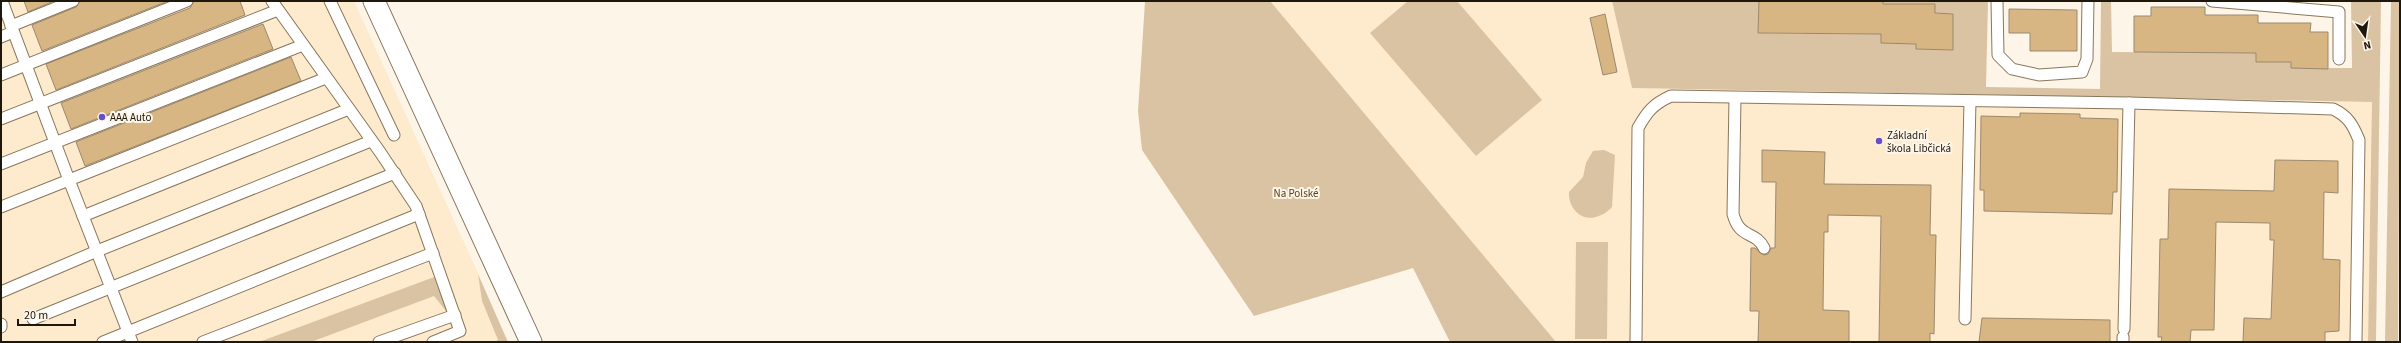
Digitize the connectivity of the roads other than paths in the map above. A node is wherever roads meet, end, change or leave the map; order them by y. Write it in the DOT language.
graph roads {
  1 [pos="2,1"];
  2 [pos="73,1"];
  3 [pos="187,1"];
  4 [pos="330,1"];
  5 [pos="374,1"];
  6 [pos="1997,1"];
  7 [pos="2088,1"];
  8 [pos="2212,1"];
  9 [pos="275,6"];
  10 [pos="12,29"];
  11 [pos="1,36"];
  12 [pos="303,45"];
  13 [pos="2339,59"];
  14 [pos="26,65"];
  15 [pos="1,75"];
  16 [pos="326,78"];
  17 [pos="1735,98"];
  18 [pos="1970,101"];
  19 [pos="40,103"];
  20 [pos="2129,103"];
  21 [pos="348,109"];
  22 [pos="1,119"];
  23 [pos="394,135"];
  24 [pos="372,141"];
  25 [pos="55,142"];
  26 [pos="1,164"];
  27 [pos="395,173"];
  28 [pos="69,180"];
  29 [pos="1,207"];
  30 [pos="419,214"];
  31 [pos="83,216"];
  32 [pos="1764,248"];
  33 [pos="97,251"];
  34 [pos="433,253"];
  35 [pos="111,288"];
  36 [pos="1,292"];
  37 [pos="455,315"];
  38 [pos="1965,318"];
  39 [pos="33,319"];
  40 [pos="2124,336"];
  41 [pos="130,337"];
  42 [pos="103,342"];
  43 [pos="203,342"];
  44 [pos="379,342"];
  45 [pos="433,342"];
  46 [pos="531,342"];
  47 [pos="1636,342"];
  48 [pos="2356,342"];
  1 -- 10 [label="lane"];
  2 -- 10 [label="lane"];
  3 -- 14 [label="lane"];
  4 -- 23 [label="lane"];
  5 -- 46 [label="street"];
  6 -- 7 [label="lane"];
  8 -- 13 [label="lane"];
  9 -- 12 [label="lane"];
  9 -- 19 [label="lane"];
  10 -- 11 [label="lane"];
  10 -- 14 [label="lane"];
  12 -- 16 [label="lane"];
  12 -- 25 [label="lane"];
  14 -- 15 [label="lane"];
  14 -- 19 [label="lane"];
  16 -- 21 [label="lane"];
  16 -- 28 [label="lane"];
  17 -- 18 [label="lane"];
  17 -- 32 [label="lane"];
  17 -- 47 [label="lane"];
  18 -- 20 [label="lane"];
  18 -- 38 [label="lane"];
  19 -- 22 [label="lane"];
  19 -- 25 [label="lane"];
  20 -- 40 [label="lane"];
  20 -- 48 [label="lane"];
  21 -- 24 [label="lane"];
  21 -- 31 [label="lane"];
  24 -- 27 [label="lane"];
  24 -- 33 [label="lane"];
  25 -- 26 [label="lane"];
  25 -- 28 [label="lane"];
  27 -- 30 [label="lane"];
  27 -- 35 [label="lane"];
  28 -- 29 [label="lane"];
  28 -- 31 [label="lane"];
  30 -- 34 [label="lane"];
  30 -- 41 [label="lane"];
  31 -- 33 [label="lane"];
  33 -- 35 [label="lane"];
  33 -- 36 [label="lane"];
  34 -- 37 [label="lane"];
  34 -- 43 [label="lane"];
  35 -- 39 [label="lane"];
  35 -- 41 [label="lane"];
  37 -- 44 [label="lane"];
  37 -- 45 [label="lane"];
  41 -- 42 [label="lane"];
}
